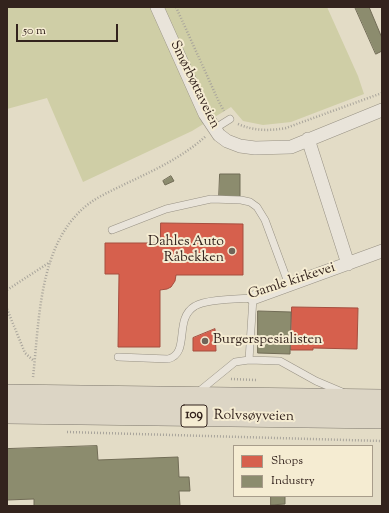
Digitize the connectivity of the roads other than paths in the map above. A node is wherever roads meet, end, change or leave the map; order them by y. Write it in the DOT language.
graph roads {
  1 [pos="157,7"];
  2 [pos="382,110"];
  3 [pos="230,118"];
  4 [pos="214,129"];
  5 [pos="308,139"];
  6 [pos="112,230"];
  7 [pos="382,251"];
  8 [pos="348,264"];
  9 [pos="289,285"];
  10 [pos="253,298"];
  11 [pos="118,358"];
  12 [pos="249,360"];
  13 [pos="7,395"];
  14 [pos="192,397"];
  15 [pos="358,400"];
  16 [pos="382,400"];
  17 [pos="7,413"];
  18 [pos="382,418"];
  1 -- 4 [label="street, Smørbøttaveien"];
  2 -- 5 [label="street, Smørbøttaveien"];
  3 -- 4 [label="lane"];
  4 -- 5 [label="street, Smørbøttaveien"];
  5 -- 8 [label="street"];
  6 -- 9 [label="lane"];
  7 -- 8 [label="street, Gamle kirkevei"];
  8 -- 9 [label="street, Gamle kirkevei"];
  9 -- 10 [label="street, Gamle kirkevei"];
  10 -- 11 [label="lane, Gamle kirkevei"];
  10 -- 12 [label="lane"];
  12 -- 14 [label="lane"];
  12 -- 15 [label="lane"];
  13 -- 14 [label="main road, Rolvsøyveien / 109"];
  14 -- 15 [label="main road, Rolvsøyveien / 109"];
  15 -- 16 [label="main road, Rolvsøyveien / 109"];
  17 -- 18 [label="main road, Rolvsøyveien / 109"];
}
